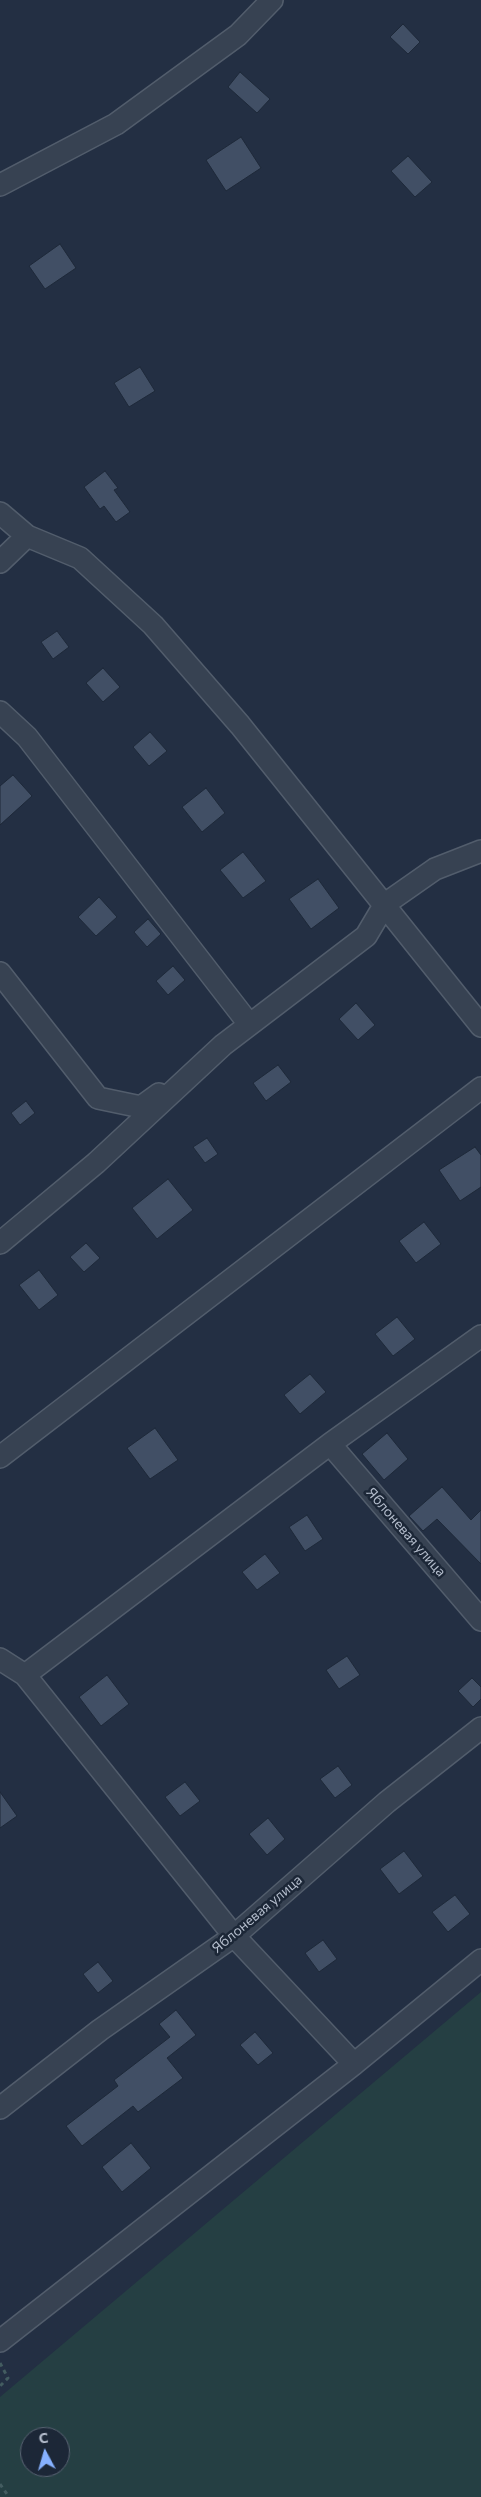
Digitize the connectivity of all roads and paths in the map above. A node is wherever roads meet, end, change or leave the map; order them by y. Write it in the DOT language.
graph roads {
  1 [pos="272,0"];
  2 [pos="0,185"];
  3 [pos="0,513"];
  4 [pos="27,536"];
  5 [pos="0,562"];
  6 [pos="0,712"];
  7 [pos="481,851"];
  8 [pos="385,904"];
  9 [pos="0,973"];
  10 [pos="250,1024"];
  11 [pos="481,1026"];
  12 [pos="223,1045"];
  13 [pos="481,1088"];
  14 [pos="0,1242"];
  15 [pos="481,1336"];
  16 [pos="330,1444"];
  17 [pos="0,1457"];
  18 [pos="481,1620"];
  19 [pos="0,1659"];
  20 [pos="25,1675"];
  21 [pos="481,1728"];
  22 [pos="234,1936"];
  23 [pos="481,1960"];
  24 [pos="354,2064"];
  25 [pos="0,2108"];
  26 [pos="0,2341"];
  27 [pos="0,2363"];
  28 [pos="0,2386"];
  29 [pos="0,2484"];
  30 [pos="9,2497"];
  1 -- 2 [label="street"];
  3 -- 4 [label="street"];
  4 -- 5 [label="street"];
  4 -- 8 [label="street"];
  6 -- 10 [label="street"];
  7 -- 8 [label="street"];
  8 -- 10 [label="street"];
  8 -- 11 [label="street"];
  9 -- 12 [label="street"];
  10 -- 12 [label="street"];
  12 -- 14 [label="street"];
  13 -- 17 [label="street"];
  15 -- 16 [label="street"];
  16 -- 18 [label="street, Яблоневая улица"];
  16 -- 20 [label="street"];
  19 -- 20 [label="street"];
  20 -- 22 [label="street"];
  21 -- 22 [label="street, Яблоневая улица"];
  22 -- 24 [label="street"];
  22 -- 25 [label="street, Яблоневая улица"];
  23 -- 24 [label="street"];
  24 -- 26 [label="street"];
  27 -- 28 [label="path"];
  29 -- 30 [label="path"];
}
